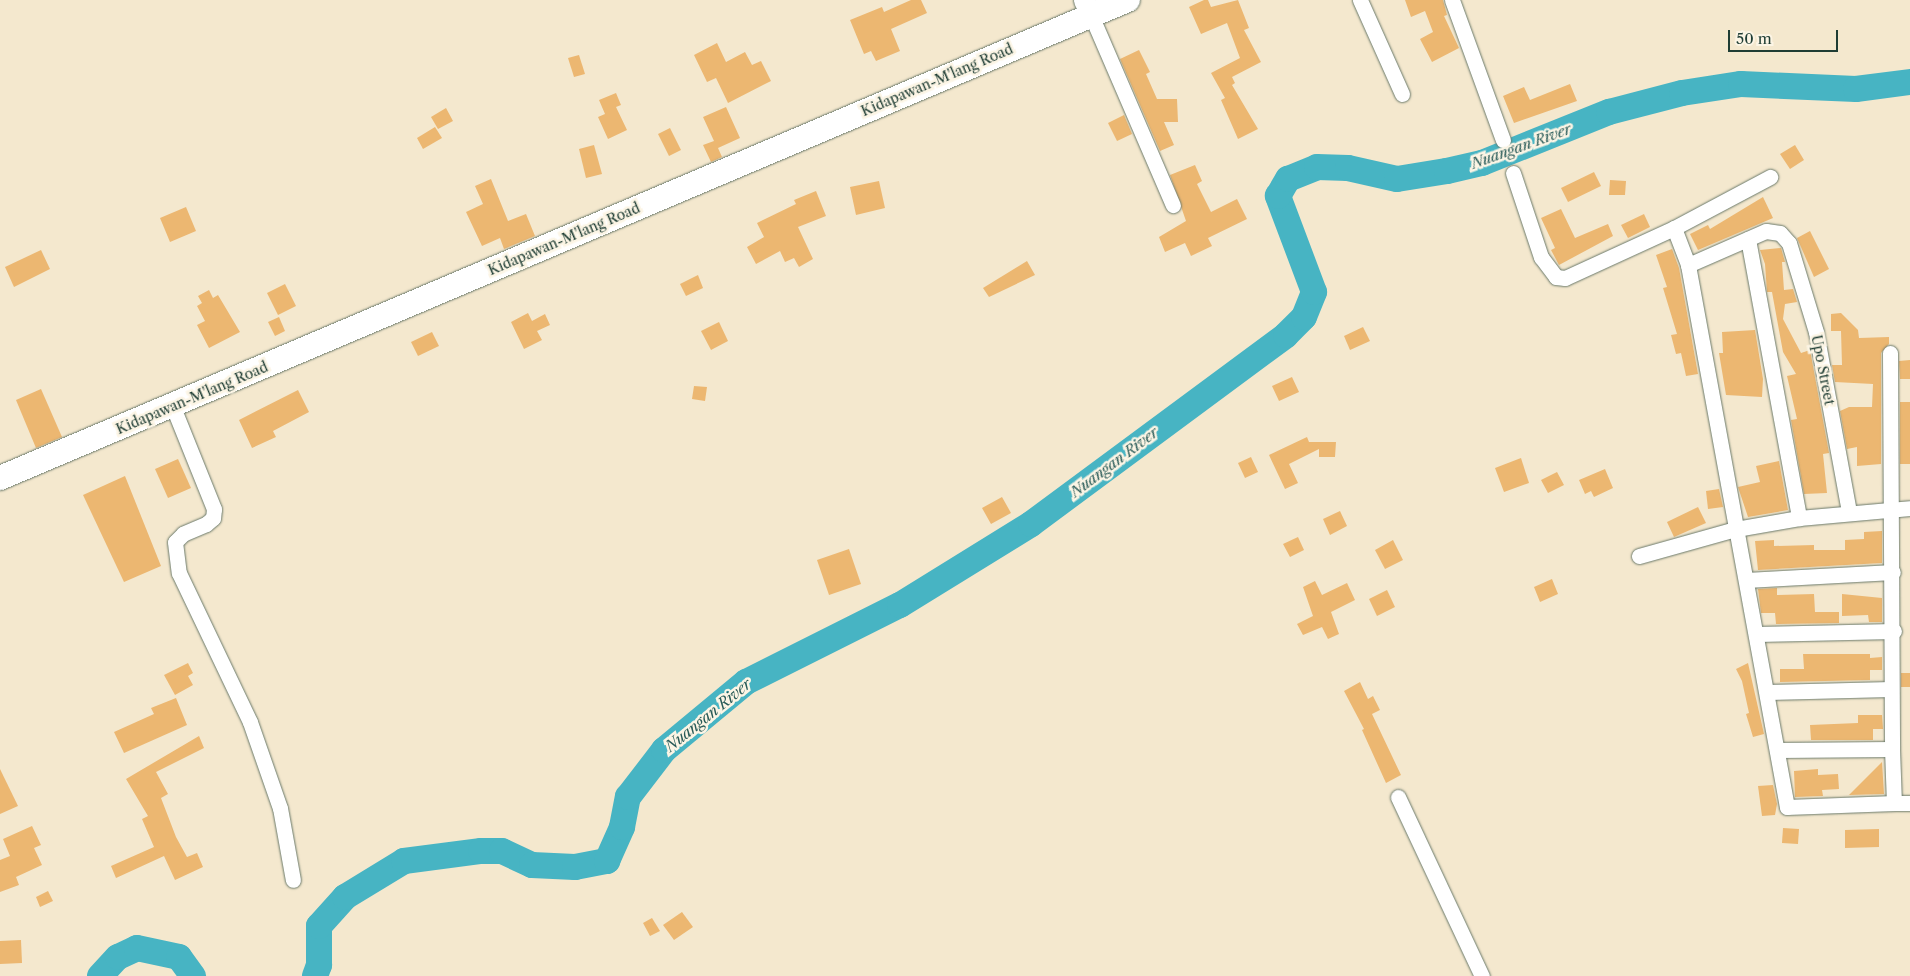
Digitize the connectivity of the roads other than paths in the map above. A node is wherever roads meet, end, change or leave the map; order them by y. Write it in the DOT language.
graph roads {
  1 [pos="1128,0"];
  2 [pos="1360,0"];
  3 [pos="1452,0"];
  4 [pos="1088,8"];
  5 [pos="1402,94"];
  6 [pos="1503,140"];
  7 [pos="1513,173"];
  8 [pos="1770,176"];
  9 [pos="1173,205"];
  10 [pos="1674,228"];
  11 [pos="1748,239"];
  12 [pos="1688,265"];
  13 [pos="1890,353"];
  14 [pos="173,407"];
  15 [pos="0,478"];
  16 [pos="1910,508"];
  17 [pos="1891,510"];
  18 [pos="1849,512"];
  19 [pos="1799,518"];
  20 [pos="1736,529"];
  21 [pos="1639,556"];
  22 [pos="1893,572"];
  23 [pos="1746,580"];
  24 [pos="1894,631"];
  25 [pos="1757,634"];
  26 [pos="1891,688"];
  27 [pos="1768,692"];
  28 [pos="1778,750"];
  29 [pos="1892,750"];
  30 [pos="1398,797"];
  31 [pos="1910,802"];
  32 [pos="1894,803"];
  33 [pos="293,880"];
  34 [pos="1482,976"];
  1 -- 4 [label="main road, Kidapawan-M'lang Road"];
  2 -- 5 [label="street"];
  3 -- 6 [label="street"];
  4 -- 9 [label="street"];
  4 -- 14 [label="main road, Kidapawan-M'lang Road"];
  7 -- 10 [label="street"];
  8 -- 10 [label="street"];
  10 -- 12 [label="street"];
  11 -- 12 [label="street"];
  11 -- 18 [label="street, Upo Street"];
  11 -- 19 [label="street"];
  12 -- 20 [label="street"];
  13 -- 17 [label="street"];
  14 -- 15 [label="main road, Kidapawan-M'lang Road"];
  14 -- 33 [label="street"];
  16 -- 17 [label="street"];
  17 -- 18 [label="street"];
  17 -- 22 [label="street"];
  18 -- 19 [label="street"];
  19 -- 20 [label="street"];
  20 -- 21 [label="street"];
  20 -- 23 [label="street"];
  22 -- 23 [label="street"];
  22 -- 24 [label="street"];
  23 -- 25 [label="street"];
  24 -- 25 [label="street"];
  24 -- 26 [label="street"];
  25 -- 27 [label="street"];
  26 -- 27 [label="street"];
  26 -- 29 [label="street"];
  27 -- 28 [label="street"];
  28 -- 29 [label="street"];
  28 -- 32 [label="street"];
  29 -- 32 [label="street"];
  30 -- 34 [label="street"];
  31 -- 32 [label="street"];
}
